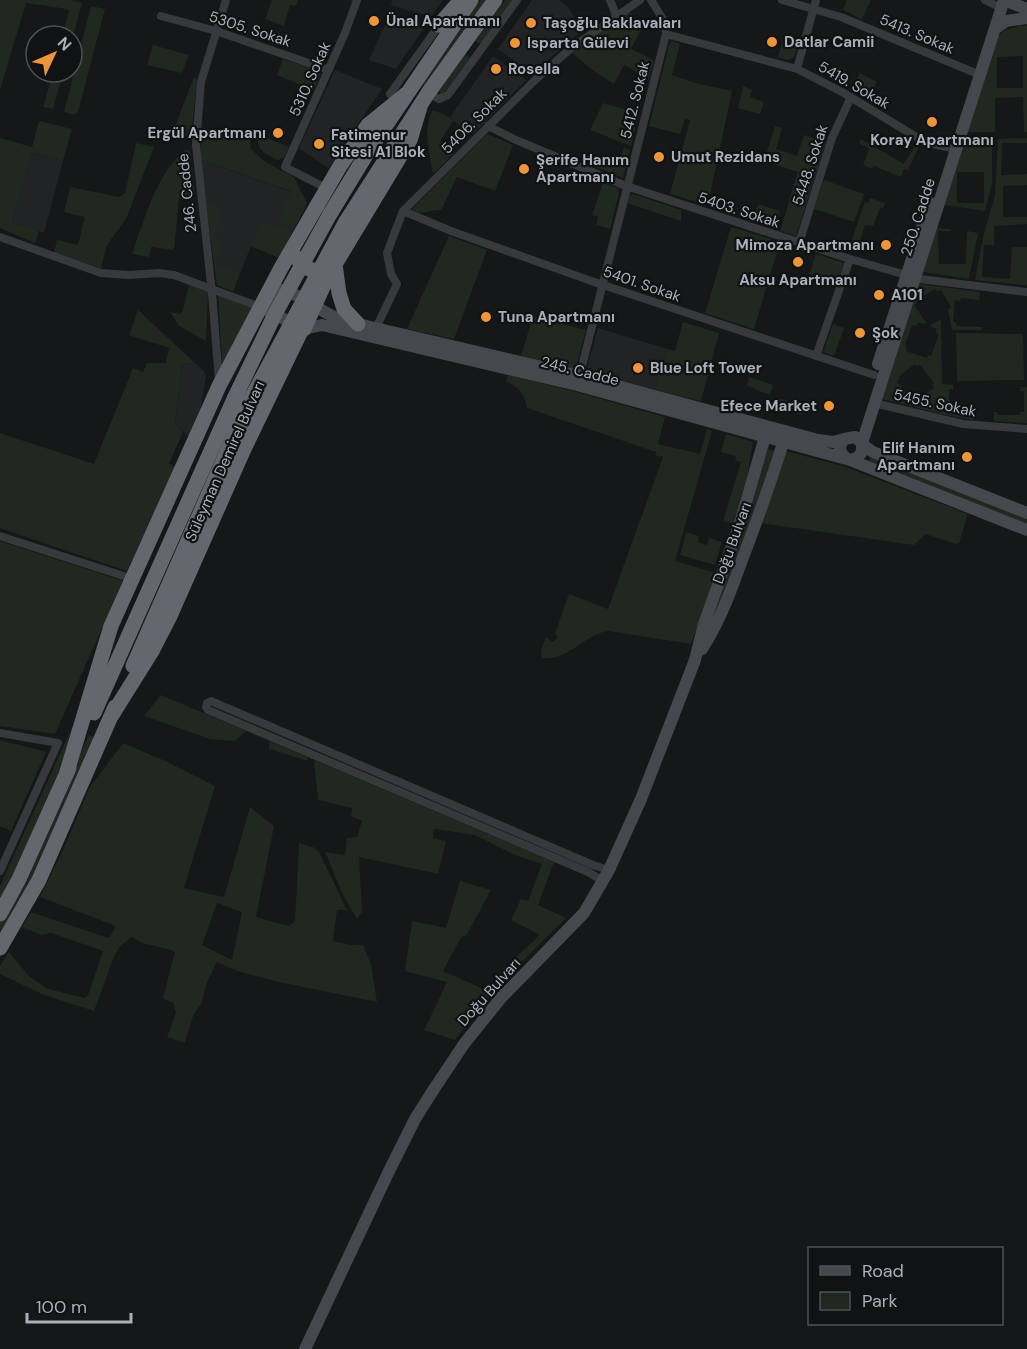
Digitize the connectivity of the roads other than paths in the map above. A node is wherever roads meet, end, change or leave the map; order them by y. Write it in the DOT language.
graph roads {
  1 [pos="226,0"];
  2 [pos="357,0"];
  3 [pos="456,0"];
  4 [pos="461,0"];
  5 [pos="471,0"];
  6 [pos="495,0"];
  7 [pos="517,0"];
  8 [pos="610,0"];
  9 [pos="640,0"];
  10 [pos="651,0"];
  11 [pos="782,0"];
  12 [pos="999,2"];
  13 [pos="814,4"];
  14 [pos="1027,9"];
  15 [pos="616,15"];
  16 [pos="161,16"];
  17 [pos="1027,18"];
  18 [pos="439,25"];
  19 [pos="995,29"];
  20 [pos="216,32"];
  21 [pos="666,34"];
  22 [pos="463,45"];
  23 [pos="477,56"];
  24 [pos="797,69"];
  25 [pos="329,70"];
  26 [pos="973,72"];
  27 [pos="428,93"];
  28 [pos="390,94"];
  29 [pos="406,94"];
  30 [pos="851,97"];
  31 [pos="420,107"];
  32 [pos="488,126"];
  33 [pos="952,148"];
  34 [pos="627,186"];
  35 [pos="326,188"];
  36 [pos="403,211"];
  37 [pos="0,237"];
  38 [pos="799,243"];
  39 [pos="293,245"];
  40 [pos="850,259"];
  41 [pos="335,264"];
  42 [pos="910,276"];
  43 [pos="603,285"];
  44 [pos="212,288"];
  45 [pos="1027,292"];
  46 [pos="314,304"];
  47 [pos="260,307"];
  48 [pos="358,324"];
  49 [pos="376,328"];
  50 [pos="304,329"];
  51 [pos="238,350"];
  52 [pos="816,356"];
  53 [pos="280,373"];
  54 [pos="874,375"];
  55 [pos="578,380"];
  56 [pos="219,386"];
  57 [pos="241,401"];
  58 [pos="874,403"];
  59 [pos="1027,429"];
  60 [pos="767,431"];
  61 [pos="785,436"];
  62 [pos="846,438"];
  63 [pos="862,443"];
  64 [pos="848,459"];
  65 [pos="1027,513"];
  66 [pos="1027,530"];
  67 [pos="0,536"];
  68 [pos="133,579"];
  69 [pos="695,660"];
  70 [pos="112,715"];
  71 [pos="0,733"];
  72 [pos="66,775"];
  73 [pos="0,871"];
  74 [pos="606,875"];
  75 [pos="0,914"];
  76 [pos="0,948"];
  77 [pos="305,1349"];
  1 -- 20 [label="street, 246. Cadde"];
  2 -- 25 [label="street, 5310. Sokak"];
  3 -- 18 [label="street"];
  4 -- 18 [label="highway"];
  5 -- 29 [label="highway, Süleyman Demirel Bulvarı"];
  6 -- 22 [label="highway, Süleyman Demirel Bulvarı"];
  7 -- 23 [label="street"];
  8 -- 15 [label="street"];
  9 -- 15 [label="street, 5406. Sokak"];
  10 -- 21 [label="street"];
  11 -- 13 [label="street, 5413. Sokak"];
  12 -- 14 [label="street"];
  12 -- 17 [label="street"];
  12 -- 19 [label="street, 250. Cadde"];
  12 -- 26 [label="street, 250. Cadde"];
  13 -- 24 [label="street"];
  13 -- 26 [label="street, 5413. Sokak"];
  15 -- 32 [label="street, 5406. Sokak"];
  16 -- 20 [label="street, 5305. Sokak"];
  17 -- 19 [label="street"];
  18 -- 28 [label="street"];
  19 -- 33 [label="street, 250. Cadde"];
  20 -- 25 [label="street, 5305. Sokak"];
  20 -- 44 [label="street, 246. Cadde"];
  21 -- 24 [label="street, 5419. Sokak"];
  21 -- 34 [label="street, 5412. Sokak"];
  22 -- 23 [label="street"];
  22 -- 27 [label="highway, Süleyman Demirel Bulvarı"];
  23 -- 27 [label="street"];
  24 -- 30 [label="street, 5419. Sokak"];
  25 -- 35 [label="street, 5310. Sokak"];
  26 -- 33 [label="street, 250. Cadde"];
  27 -- 31 [label="highway, Süleyman Demirel Bulvarı"];
  29 -- 35 [label="highway"];
  29 -- 57 [label="highway, Süleyman Demirel Bulvarı, bridge"];
  30 -- 33 [label="street, 5419. Sokak"];
  30 -- 38 [label="street, 5448. Sokak"];
  31 -- 41 [label="highway"];
  31 -- 57 [label="highway, Süleyman Demirel Bulvarı, bridge"];
  32 -- 34 [label="street, 5403. Sokak"];
  32 -- 36 [label="street, 5406. Sokak"];
  33 -- 42 [label="street, 250. Cadde"];
  34 -- 38 [label="street, 5403. Sokak"];
  34 -- 43 [label="street, 5412. Sokak"];
  35 -- 39 [label="highway"];
  36 -- 43 [label="street, 5401. Sokak"];
  36 -- 49 [label="street, 5406. Sokak"];
  37 -- 44 [label="street"];
  38 -- 40 [label="street, 5403. Sokak"];
  39 -- 41 [label="highway"];
  39 -- 47 [label="highway"];
  40 -- 42 [label="street, 5403. Sokak"];
  40 -- 52 [label="street"];
  41 -- 46 [label="highway"];
  41 -- 48 [label="highway"];
  42 -- 45 [label="street, 5403. Sokak"];
  42 -- 54 [label="street, 250. Cadde"];
  42 -- 58 [label="street, 250. Cadde"];
  43 -- 52 [label="street, 5401. Sokak"];
  43 -- 55 [label="street, 5412. Sokak"];
  44 -- 47 [label="street"];
  44 -- 56 [label="street, 246. Cadde"];
  46 -- 47 [label="street, 245. Cadde"];
  46 -- 48 [label="street, 245. Cadde"];
  46 -- 50 [label="highway"];
  47 -- 50 [label="street"];
  47 -- 51 [label="highway"];
  48 -- 49 [label="street, 245. Cadde"];
  49 -- 55 [label="street, 245. Cadde"];
  50 -- 53 [label="highway"];
  50 -- 55 [label="street, 245. Cadde"];
  51 -- 53 [label="highway"];
  51 -- 56 [label="highway"];
  52 -- 54 [label="street, 5401. Sokak"];
  53 -- 70 [label="highway"];
  54 -- 62 [label="street, 250. Cadde"];
  55 -- 60 [label="street, 245. Cadde"];
  56 -- 68 [label="highway"];
  57 -- 70 [label="highway, Süleyman Demirel Bulvarı"];
  57 -- 72 [label="highway, Süleyman Demirel Bulvarı"];
  58 -- 59 [label="street, 5455. Sokak"];
  58 -- 63 [label="street, 250. Cadde"];
  60 -- 61 [label="street, 245. Cadde"];
  60 -- 69 [label="street, Doğu Bulvarı"];
  61 -- 62 [label="street, 245. Cadde"];
  61 -- 64 [label="street, 245. Cadde"];
  61 -- 69 [label="street, Doğu Bulvarı"];
  62 -- 63 [label="street"];
  62 -- 64 [label="street"];
  63 -- 64 [label="street"];
  63 -- 65 [label="street"];
  64 -- 66 [label="street, 245. Cadde"];
  67 -- 68 [label="street"];
  68 -- 72 [label="highway"];
  69 -- 74 [label="street, Doğu Bulvarı"];
  70 -- 76 [label="highway, Süleyman Demirel Bulvarı"];
  71 -- 73 [label="street"];
  72 -- 75 [label="highway, Süleyman Demirel Bulvarı"];
  74 -- 74 [label="street"];
  74 -- 77 [label="street, Doğu Bulvarı"];
}
